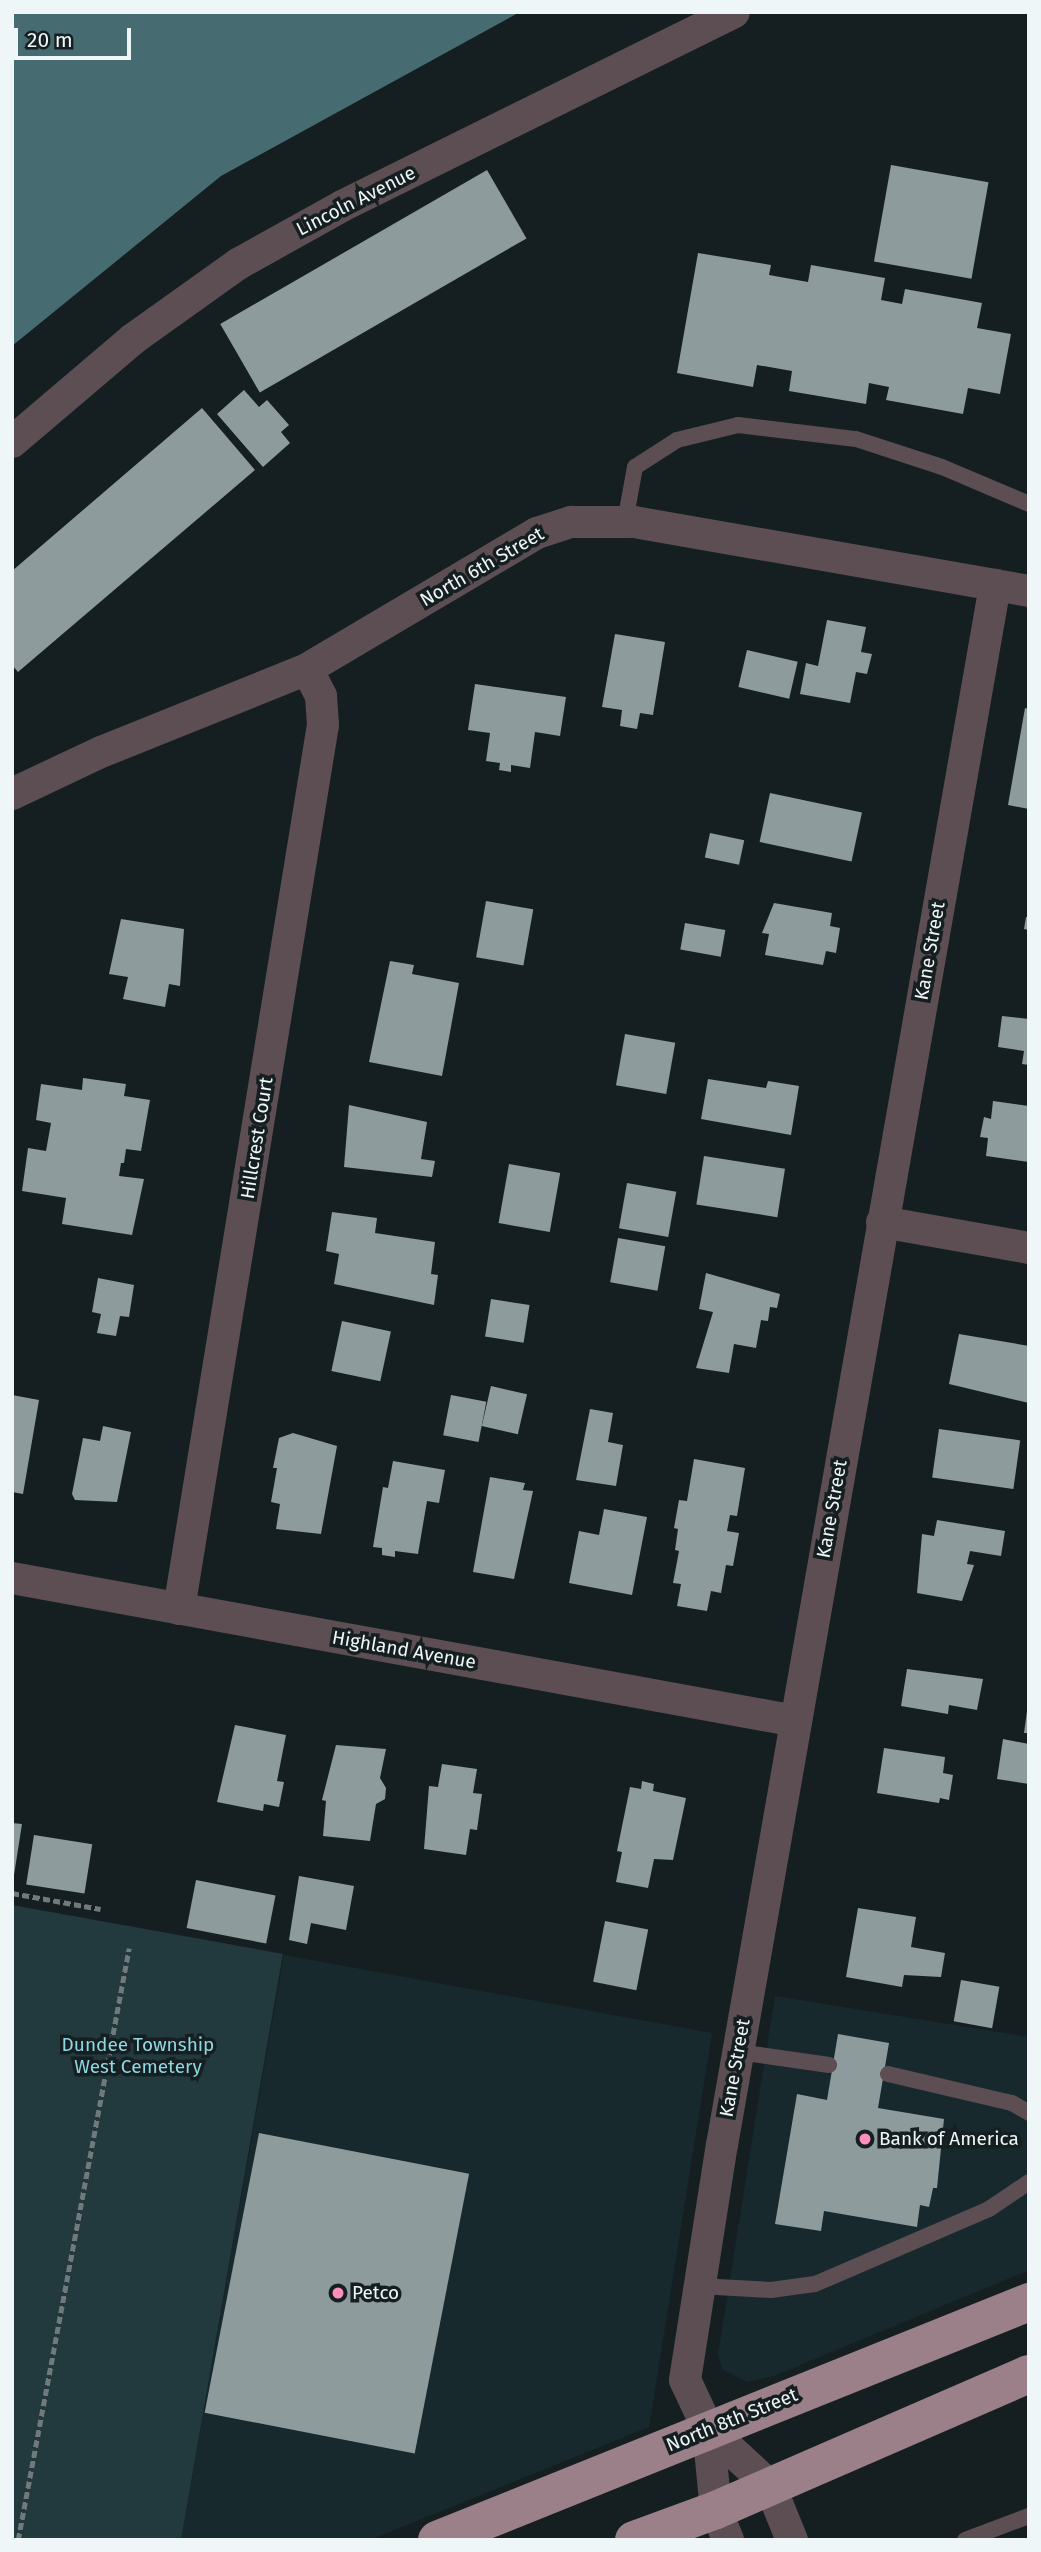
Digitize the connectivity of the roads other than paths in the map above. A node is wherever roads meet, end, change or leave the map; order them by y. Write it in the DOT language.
graph roads {
  1 [pos="734,12"];
  2 [pos="12,442"];
  3 [pos="1029,504"];
  4 [pos="625,522"];
  5 [pos="995,585"];
  6 [pos="1028,585"];
  7 [pos="307,669"];
  8 [pos="12,793"];
  9 [pos="882,1222"];
  10 [pos="1029,1248"];
  11 [pos="12,1578"];
  12 [pos="179,1609"];
  13 [pos="796,1721"];
  14 [pos="738,2052"];
  15 [pos="829,2065"];
  16 [pos="888,2074"];
  17 [pos="1029,2113"];
  18 [pos="1029,2182"];
  19 [pos="699,2286"];
  20 [pos="1029,2302"];
  21 [pos="1029,2374"];
  22 [pos="708,2429"];
  23 [pos="770,2486"];
  24 [pos="1029,2516"];
  25 [pos="722,2525"];
  26 [pos="437,2540"];
  27 [pos="634,2540"];
  28 [pos="792,2540"];
  29 [pos="965,2540"];
  1 -- 2 [label="street, Lincoln Avenue"];
  3 -- 4 [label="lane"];
  4 -- 5 [label="street, North 6th Street"];
  4 -- 7 [label="street, North 6th Street"];
  5 -- 6 [label="street, North 6th Street"];
  5 -- 9 [label="street, Kane Street"];
  7 -- 8 [label="street, North 6th Street"];
  7 -- 12 [label="street, Hillcrest Court"];
  9 -- 10 [label="street"];
  9 -- 13 [label="street, Kane Street"];
  11 -- 12 [label="street, Highland Avenue"];
  12 -- 13 [label="street, Highland Avenue"];
  13 -- 14 [label="street, Kane Street"];
  14 -- 15 [label="lane"];
  14 -- 19 [label="street, Kane Street"];
  16 -- 17 [label="lane"];
  18 -- 19 [label="lane"];
  19 -- 22 [label="street, Kane Street"];
  20 -- 22 [label="main road, North 8th Street"];
  21 -- 23 [label="main road"];
  22 -- 23 [label="street"];
  22 -- 25 [label="street"];
  22 -- 26 [label="main road, North 8th Street"];
  23 -- 25 [label="main road"];
  23 -- 28 [label="street"];
  24 -- 29 [label="lane"];
  25 -- 27 [label="main road"];
}
